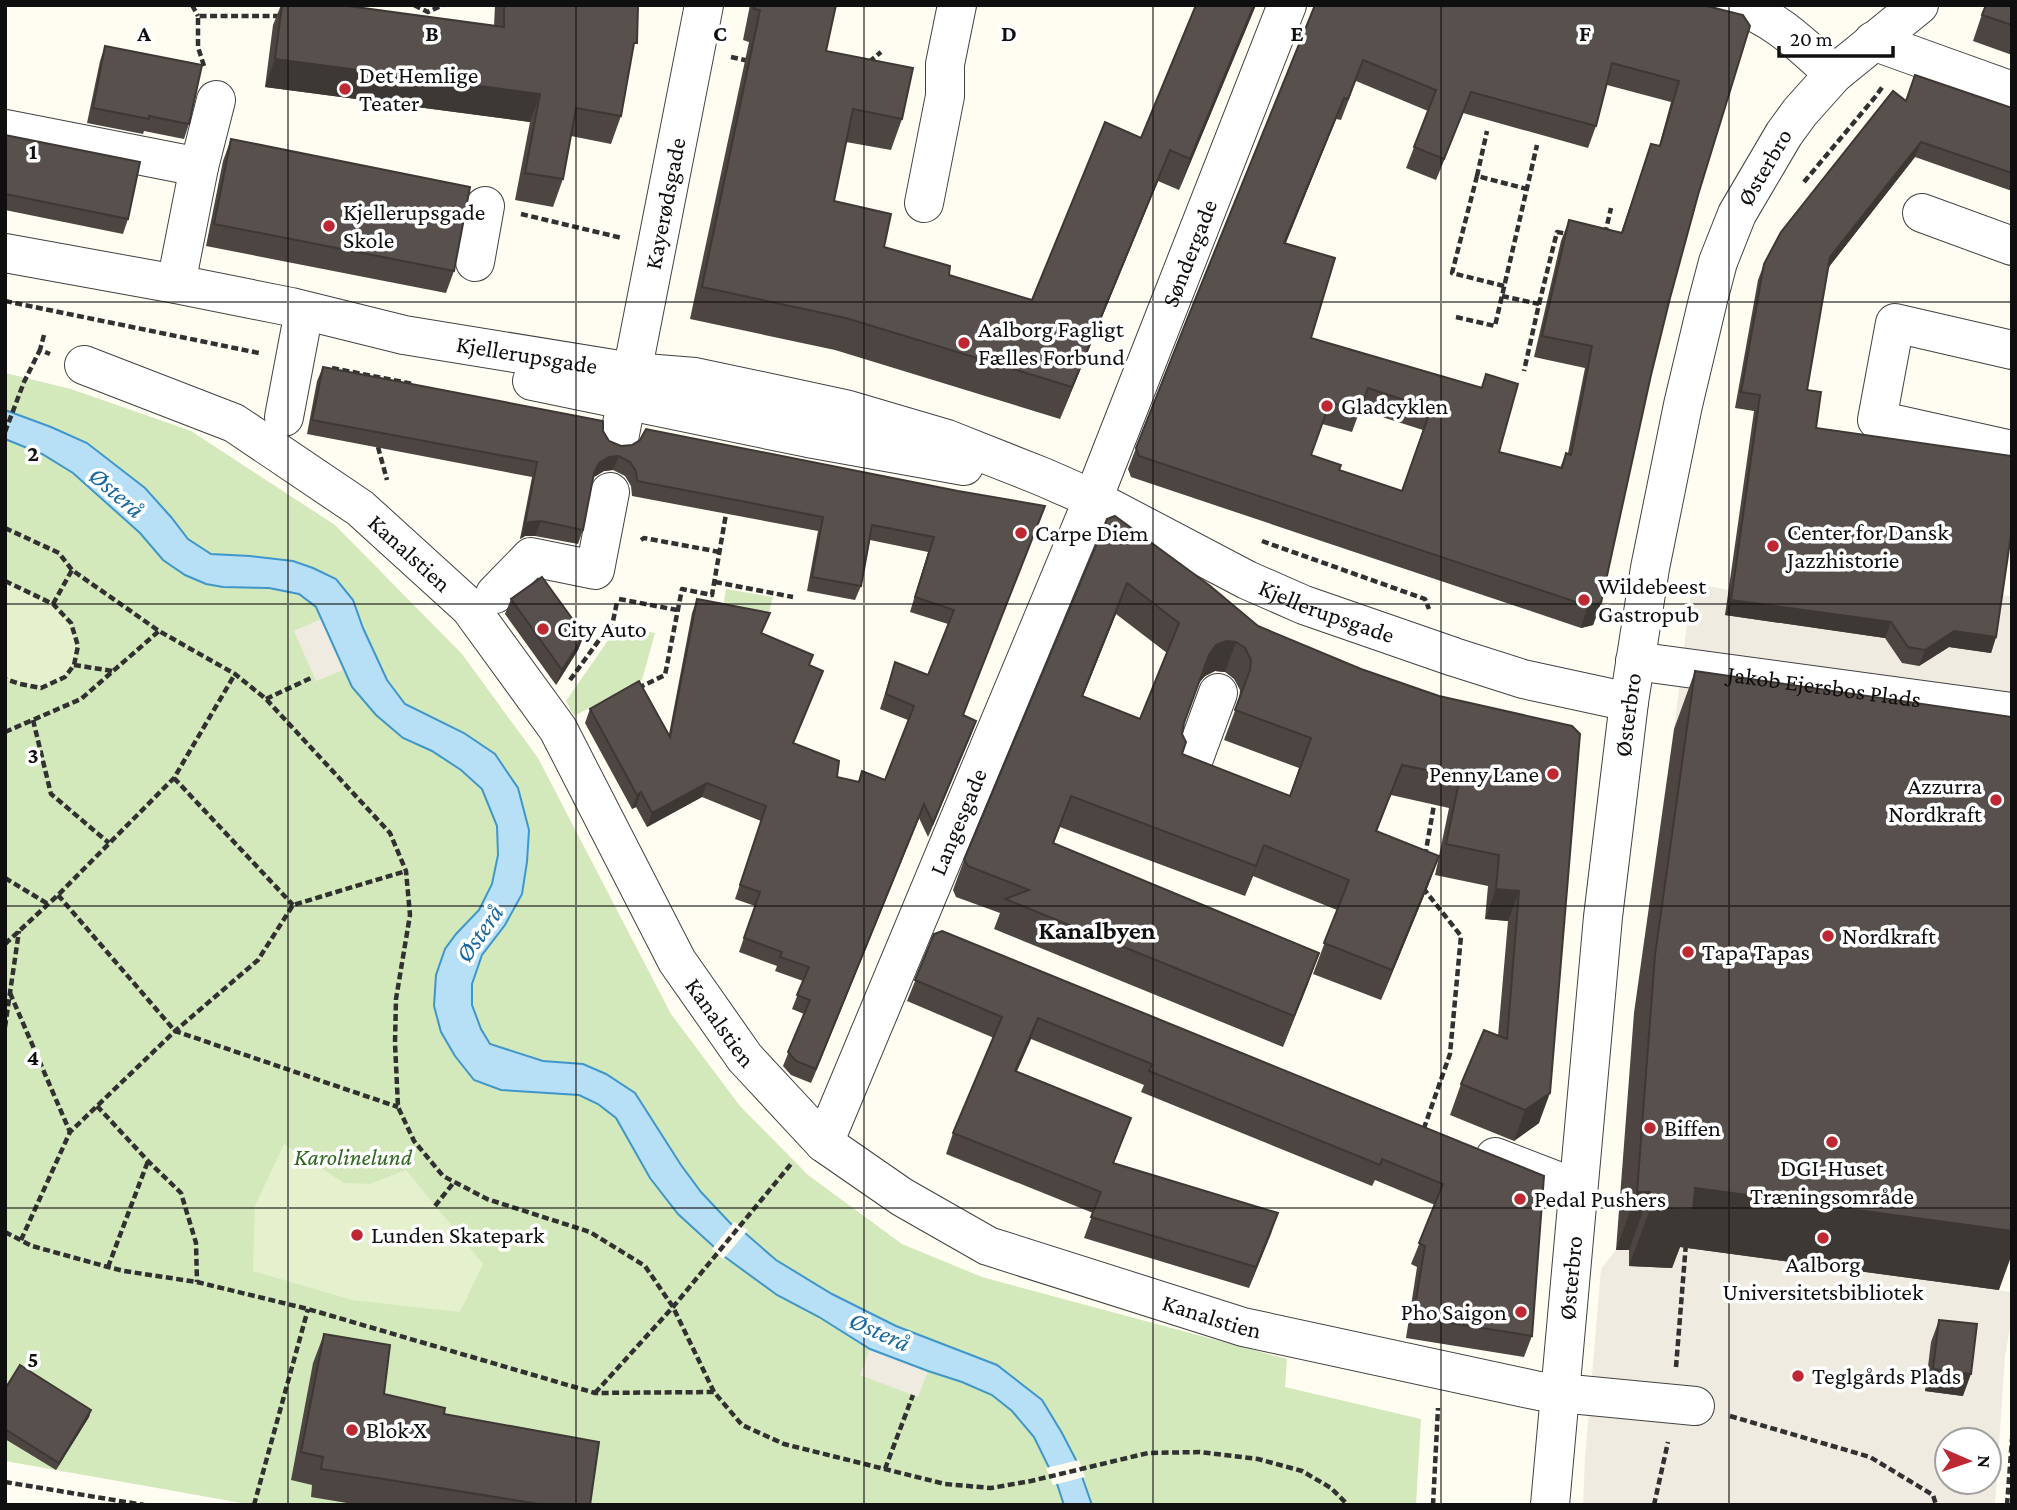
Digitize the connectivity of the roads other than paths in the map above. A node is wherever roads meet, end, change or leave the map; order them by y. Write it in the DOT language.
graph roads {
  1 [pos="704,5"];
  2 [pos="957,5"];
  3 [pos="1287,5"];
  4 [pos="1735,5"];
  5 [pos="1919,5"];
  6 [pos="1873,41"];
  7 [pos="1834,74"];
  8 [pos="2012,91"];
  9 [pos="216,100"];
  10 [pos="5,129"];
  11 [pos="200,167"];
  12 [pos="924,203"];
  13 [pos="485,206"];
  14 [pos="1922,213"];
  15 [pos="2012,246"];
  16 [pos="5,253"];
  17 [pos="475,262"];
  18 [pos="5,271"];
  19 [pos="176,284"];
  20 [pos="302,319"];
  21 [pos="2012,350"];
  22 [pos="84,365"];
  23 [pos="629,386"];
  24 [pos="284,417"];
  25 [pos="619,439"];
  26 [pos="2012,450"];
  27 [pos="610,492"];
  28 [pos="1093,499"];
  29 [pos="495,594"];
  30 [pos="1635,661"];
  31 [pos="1218,693"];
  32 [pos="1629,702"];
  33 [pos="2012,712"];
  34 [pos="1193,761"];
  35 [pos="916,921"];
  36 [pos="954,937"];
  37 [pos="1424,1128"];
  38 [pos="824,1143"];
  39 [pos="1578,1189"];
  40 [pos="1560,1394"];
  41 [pos="1695,1406"];
  42 [pos="1550,1505"];
  1 -- 23 [label="street, Kayerødsgade"];
  2 -- 12 [label="street"];
  3 -- 28 [label="street, Søndergade"];
  4 -- 7 [label="street"];
  5 -- 6 [label="street, Østerbro"];
  6 -- 7 [label="street, Østerbro"];
  6 -- 8 [label="street"];
  7 -- 30 [label="street, Østerbro"];
  9 -- 11 [label="street"];
  10 -- 11 [label="street"];
  11 -- 19 [label="street"];
  13 -- 17 [label="street"];
  14 -- 15 [label="street"];
  16 -- 19 [label="street, Kjellerupsgade"];
  18 -- 20 [label="street, Kjellerupsgade"];
  19 -- 20 [label="street, Kjellerupsgade"];
  20 -- 23 [label="street, Kjellerupsgade"];
  20 -- 24 [label="street"];
  21 -- 26 [label="street"];
  22 -- 38 [label="street, Kanalstien"];
  23 -- 25 [label="street, Kayerødsgade"];
  23 -- 28 [label="street, Kjellerupsgade"];
  27 -- 29 [label="street"];
  28 -- 32 [label="street, Kjellerupsgade"];
  28 -- 35 [label="street, Langesgade"];
  30 -- 32 [label="street, Østerbro"];
  30 -- 33 [label="street, Jakob Ejersbos Plads"];
  31 -- 34 [label="street"];
  32 -- 39 [label="street, Østerbro"];
  35 -- 36 [label="street"];
  35 -- 38 [label="street, Langesgade"];
  37 -- 39 [label="street"];
  38 -- 40 [label="street, Kanalstien"];
  39 -- 40 [label="street, Østerbro"];
  40 -- 41 [label="street, Kanalstien"];
  40 -- 42 [label="street, Østerbro"];
}
